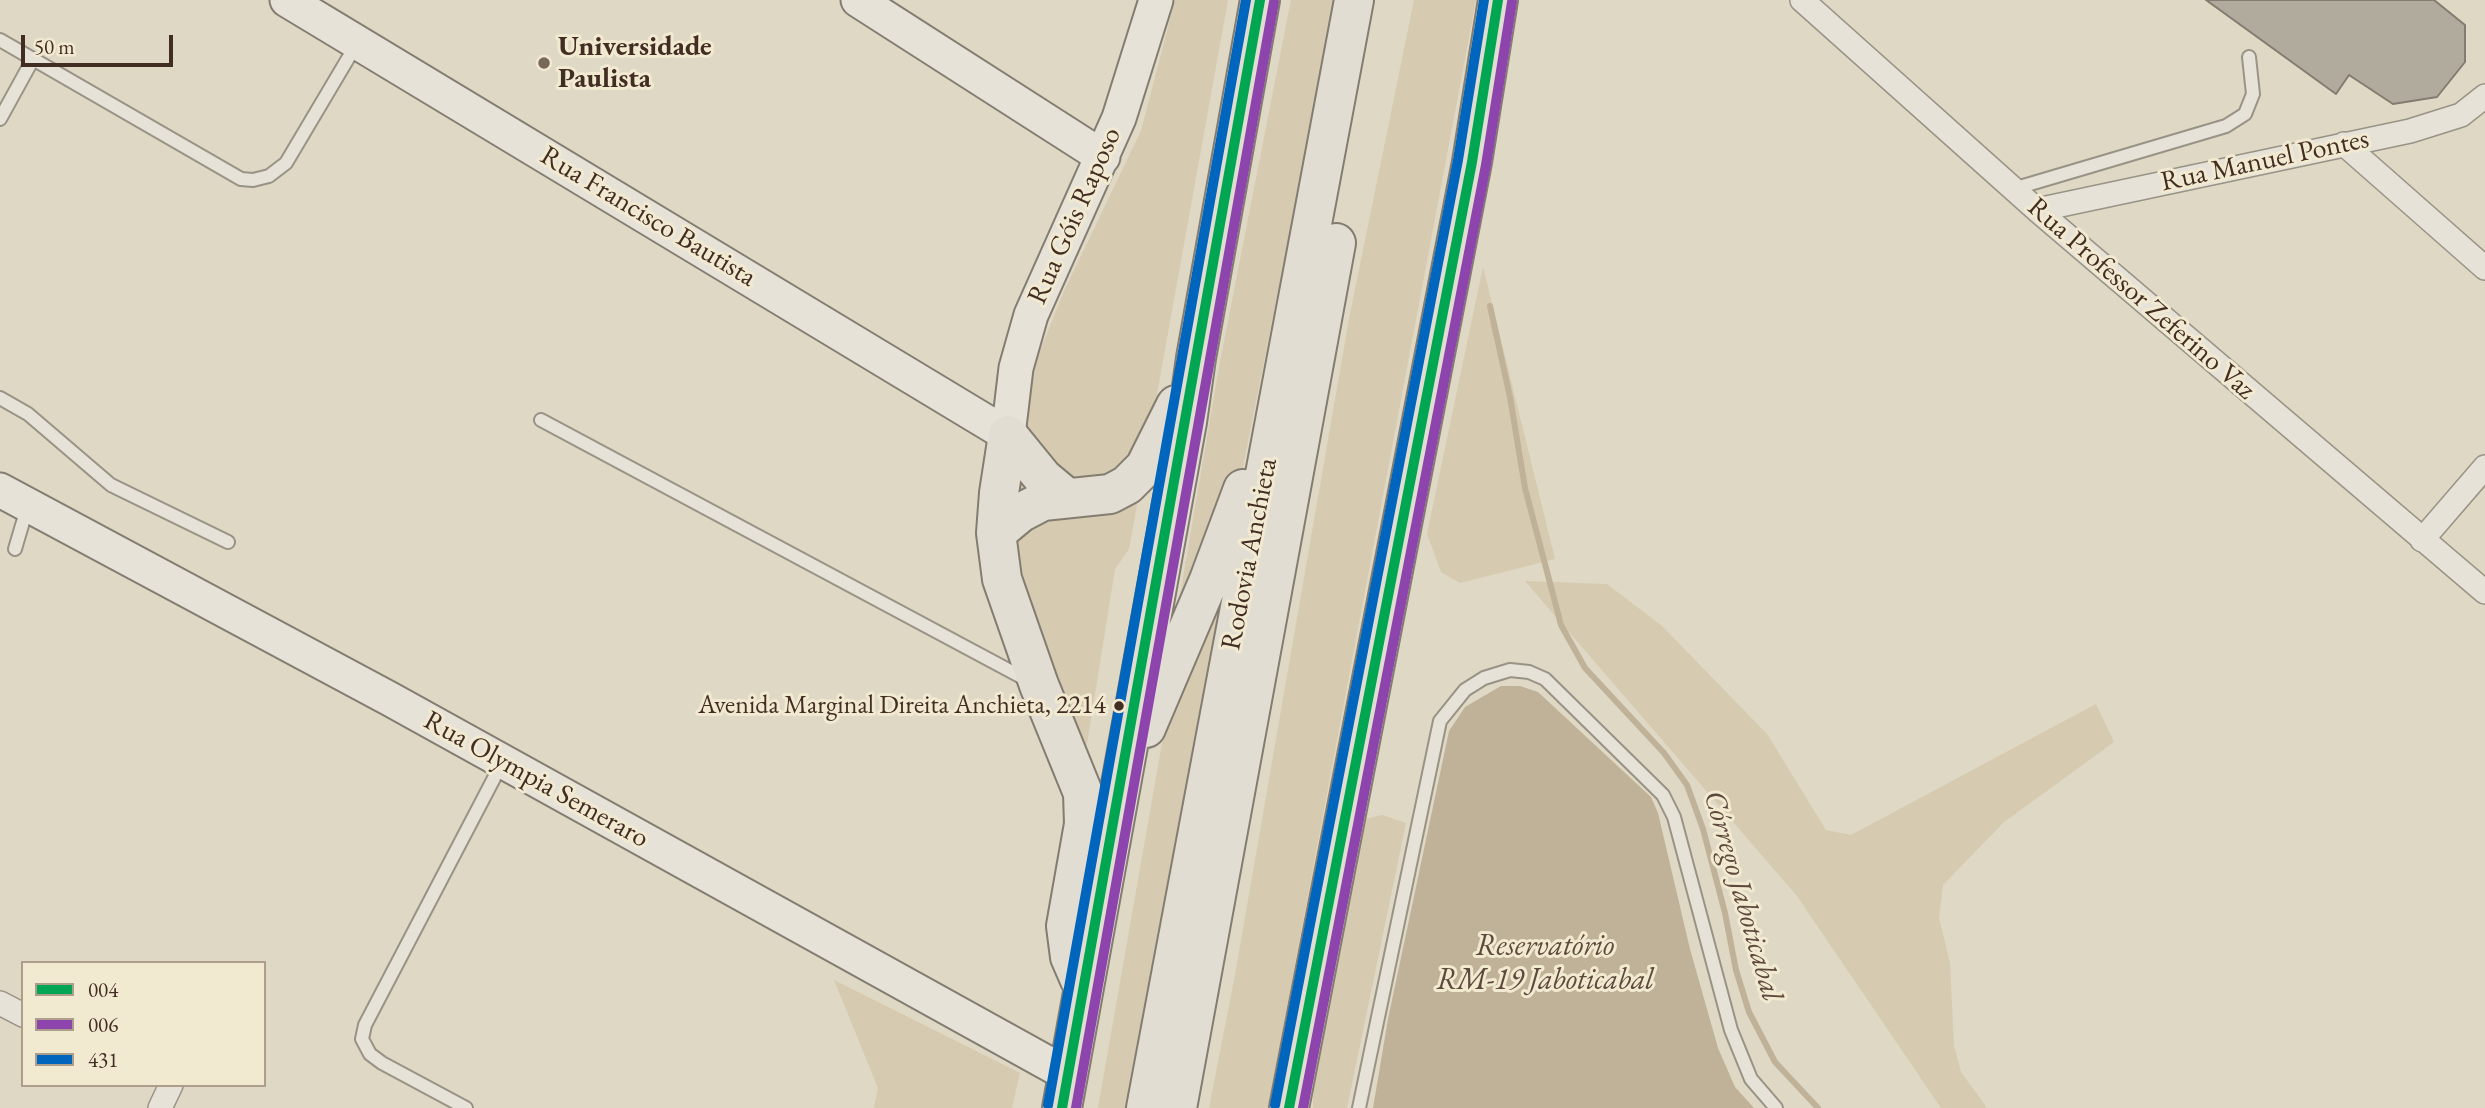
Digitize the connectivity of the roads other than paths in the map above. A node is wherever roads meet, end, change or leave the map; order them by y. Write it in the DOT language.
graph roads {
  1 [pos="287,0"];
  2 [pos="858,0"];
  3 [pos="1156,0"];
  4 [pos="1260,0"];
  5 [pos="1354,0"];
  6 [pos="1381,0"];
  7 [pos="1498,0"];
  8 [pos="1802,0"];
  9 [pos="0,40"];
  10 [pos="358,41"];
  11 [pos="2249,57"];
  12 [pos="33,58"];
  13 [pos="2485,96"];
  14 [pos="0,119"];
  15 [pos="2344,144"];
  16 [pos="1103,157"];
  17 [pos="2013,189"];
  18 [pos="2037,210"];
  19 [pos="2485,268"];
  20 [pos="1196,358"];
  21 [pos="1287,361"];
  22 [pos="0,398"];
  23 [pos="541,420"];
  24 [pos="1008,435"];
  25 [pos="2485,467"];
  26 [pos="14,497"];
  27 [pos="1067,498"];
  28 [pos="996,533"];
  29 [pos="2422,540"];
  30 [pos="228,542"];
  31 [pos="15,549"];
  32 [pos="2485,592"];
  33 [pos="1039,685"];
  34 [pos="503,761"];
  35 [pos="1118,793"];
  36 [pos="1084,988"];
  37 [pos="0,1003"];
  38 [pos="21,1013"];
  39 [pos="1299,1057"];
  40 [pos="1065,1092"];
  41 [pos="466,1108"];
  42 [pos="1146,1108"];
  43 [pos="1177,1108"];
  44 [pos="1289,1108"];
  45 [pos="1301,1108"];
  46 [pos="1359,1108"];
  47 [pos="1776,1108"];
  1 -- 10 [label="street, Rua Francisco Bautista"];
  2 -- 16 [label="street"];
  3 -- 16 [label="street, Rua Góis Raposo"];
  4 -- 20 [label="highway"];
  5 -- 21 [label="highway, Rodovia Anchieta"];
  6 -- 43 [label="highway, Rodovia Anchieta"];
  7 -- 39 [label="highway"];
  8 -- 17 [label="street, Rua Professor Zeferino Vaz"];
  9 -- 12 [label="lane"];
  10 -- 12 [label="lane"];
  10 -- 24 [label="street, Rua Francisco Bautista"];
  11 -- 17 [label="lane"];
  12 -- 14 [label="lane"];
  13 -- 15 [label="street, Rua Manuel Pontes"];
  15 -- 18 [label="street, Rua Manuel Pontes"];
  15 -- 19 [label="street"];
  16 -- 24 [label="street, Rua Góis Raposo"];
  17 -- 18 [label="street, Rua Professor Zeferino Vaz"];
  18 -- 29 [label="street, Rua Professor Zeferino Vaz"];
  20 -- 27 [label="highway"];
  20 -- 35 [label="highway"];
  21 -- 35 [label="highway"];
  21 -- 42 [label="highway, Rodovia Anchieta"];
  22 -- 30 [label="lane"];
  23 -- 33 [label="lane"];
  24 -- 27 [label="highway"];
  24 -- 28 [label="highway"];
  25 -- 29 [label="street"];
  26 -- 31 [label="lane"];
  26 -- 34 [label="street, Rua Olympia Semeraro"];
  27 -- 28 [label="highway"];
  28 -- 33 [label="highway"];
  29 -- 32 [label="street, Rua Professor Zeferino Vaz"];
  33 -- 36 [label="highway"];
  34 -- 40 [label="street, Rua Olympia Semeraro"];
  34 -- 41 [label="lane"];
  35 -- 36 [label="highway"];
  36 -- 40 [label="highway"];
  37 -- 38 [label="street"];
  39 -- 44 [label="highway"];
  39 -- 45 [label="street"];
  46 -- 47 [label="lane"];
}
